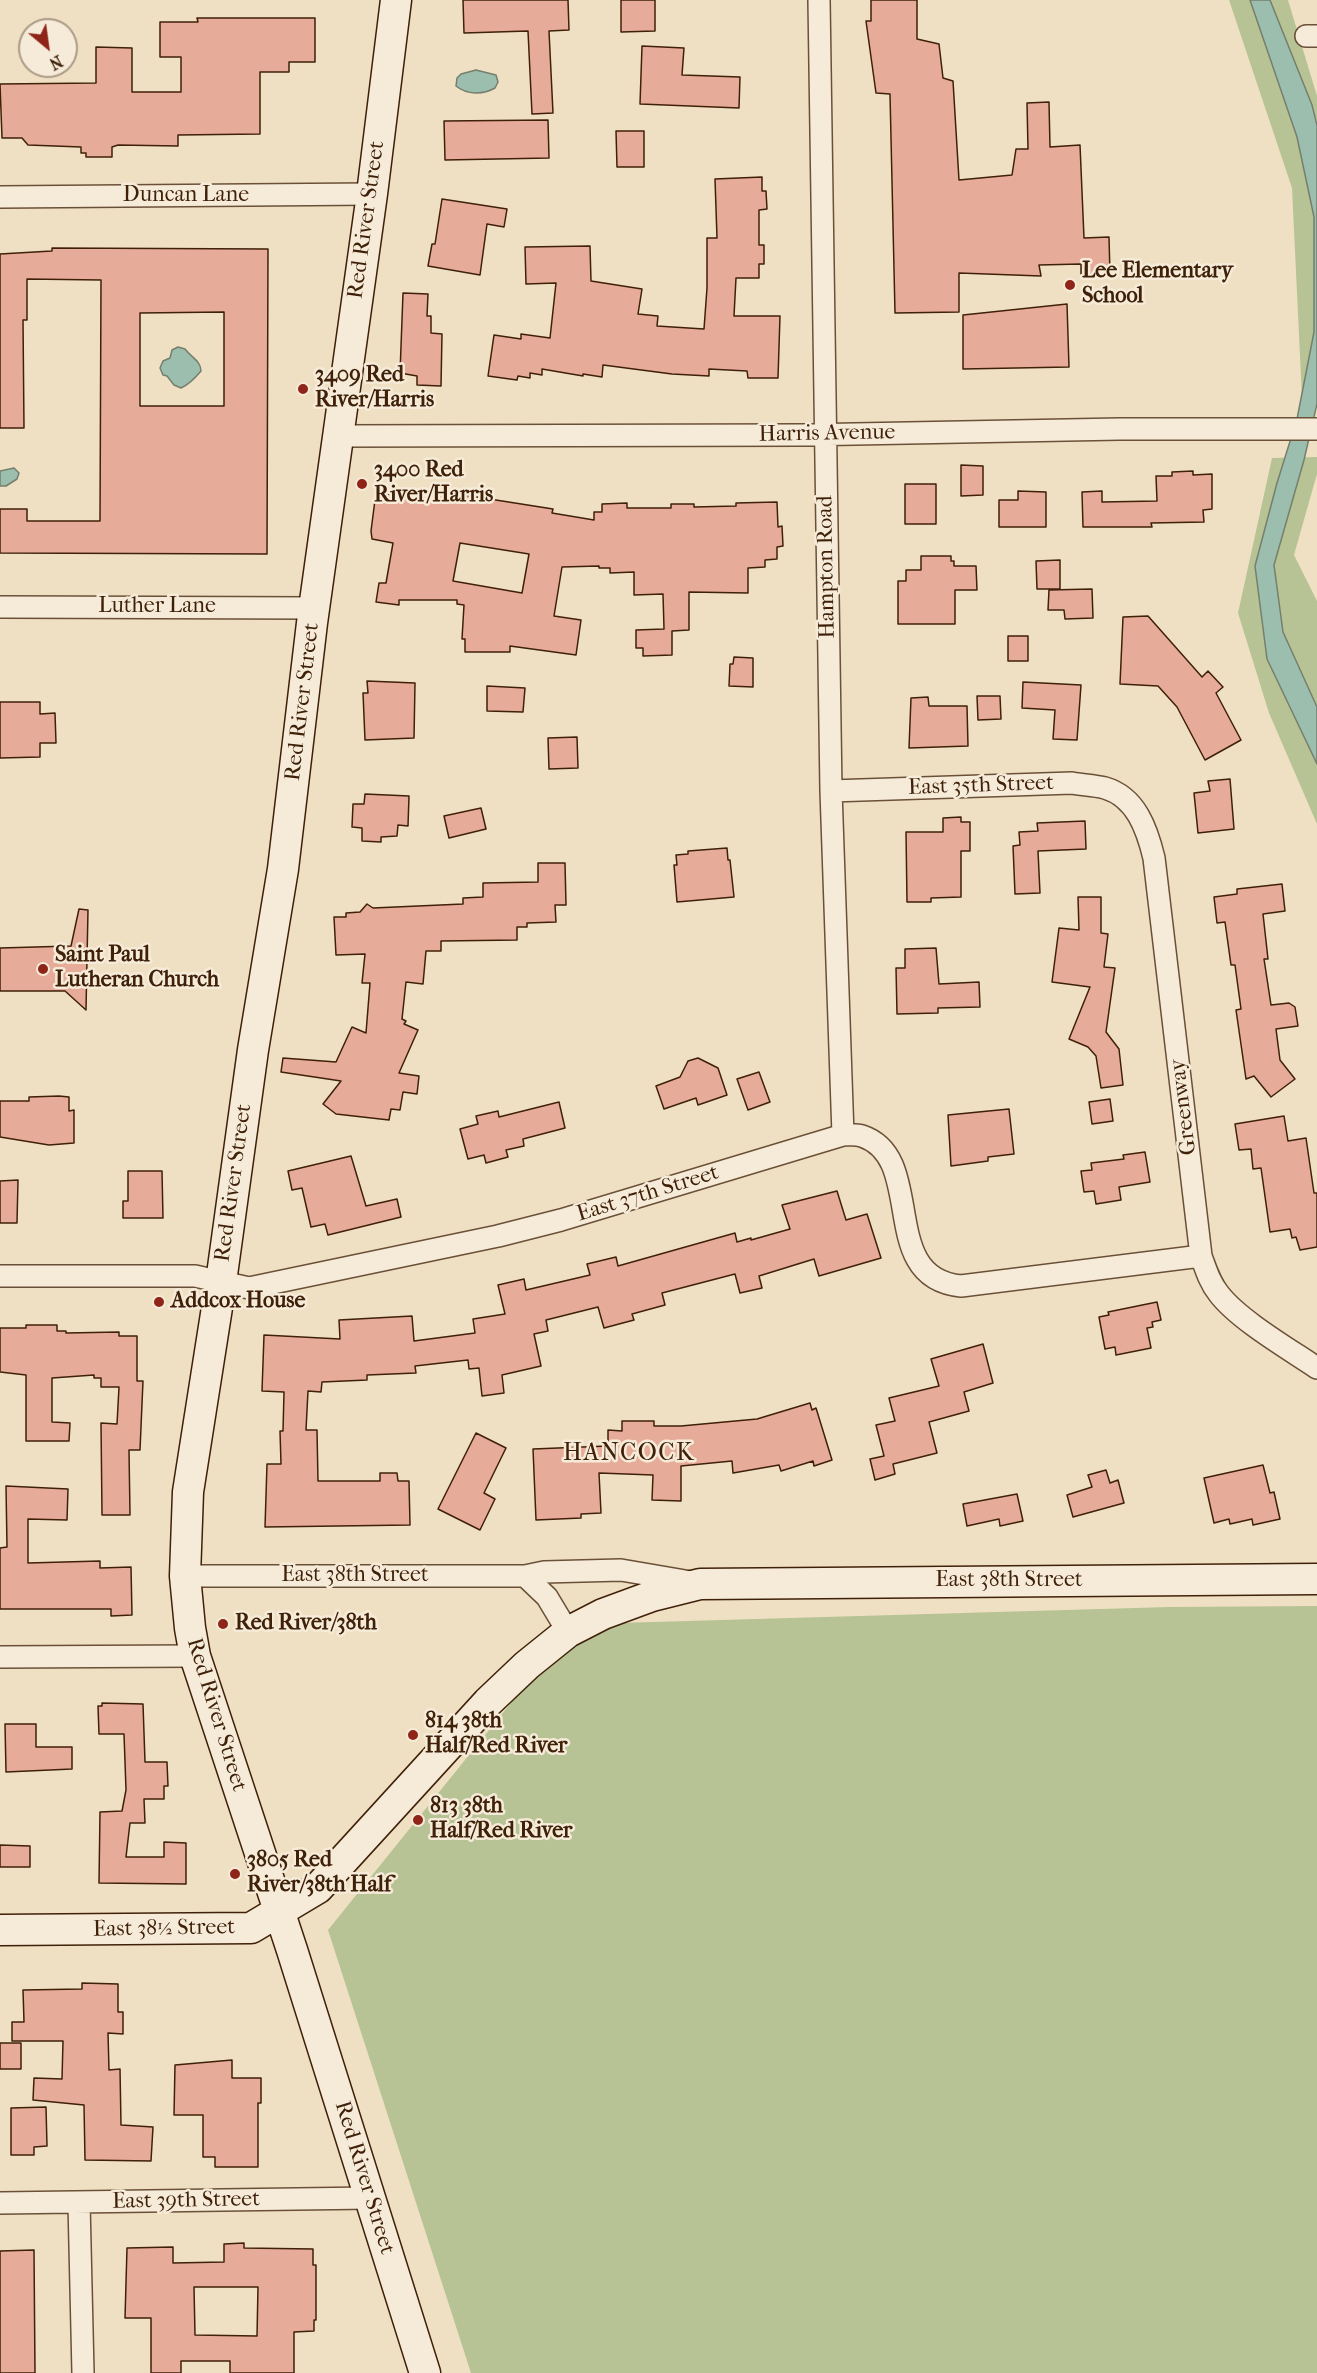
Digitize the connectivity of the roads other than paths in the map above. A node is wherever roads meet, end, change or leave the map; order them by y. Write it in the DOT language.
graph roads {
  1 [pos="396,0"];
  2 [pos="819,0"];
  3 [pos="372,194"];
  4 [pos="0,197"];
  5 [pos="1317,429"];
  6 [pos="824,435"];
  7 [pos="337,436"];
  8 [pos="0,607"];
  9 [pos="315,608"];
  10 [pos="831,791"];
  11 [pos="1126,800"];
  12 [pos="843,1135"];
  13 [pos="1202,1256"];
  14 [pos="0,1276"];
  15 [pos="221,1282"];
  16 [pos="1317,1368"];
  17 [pos="185,1576"];
  18 [pos="525,1576"];
  19 [pos="1317,1579"];
  20 [pos="700,1584"];
  21 [pos="568,1632"];
  22 [pos="195,1656"];
  23 [pos="0,1657"];
  24 [pos="279,1911"];
  25 [pos="0,1930"];
  26 [pos="371,2198"];
  27 [pos="79,2203"];
  28 [pos="0,2204"];
  29 [pos="83,2373"];
  30 [pos="425,2373"];
  1 -- 3 [label="main road, Red River Street"];
  2 -- 6 [label="street, Hampton Road"];
  3 -- 4 [label="street, Duncan Lane"];
  3 -- 7 [label="main road, Red River Street"];
  5 -- 6 [label="street, Harris Avenue"];
  6 -- 7 [label="street, Harris Avenue"];
  6 -- 10 [label="street, Hampton Road"];
  7 -- 9 [label="main road, Red River Street"];
  8 -- 9 [label="street, Luther Lane"];
  9 -- 15 [label="main road, Red River Street"];
  10 -- 11 [label="street, East 35th Street"];
  10 -- 12 [label="street, Hampton Road"];
  11 -- 13 [label="street, Greenway"];
  12 -- 13 [label="street, East 37th Street"];
  12 -- 15 [label="street, East 37th Street"];
  13 -- 16 [label="street, Greenway"];
  14 -- 15 [label="street, East 37th Street"];
  15 -- 17 [label="main road, Red River Street"];
  17 -- 18 [label="street, East 38th Street"];
  17 -- 22 [label="main road, Red River Street"];
  18 -- 20 [label="street, East 38th Street"];
  18 -- 21 [label="street"];
  19 -- 20 [label="main road, East 38th Street"];
  20 -- 21 [label="main road, East 38th Street"];
  21 -- 24 [label="main road, East 38½ Street"];
  22 -- 23 [label="street"];
  22 -- 24 [label="main road, Red River Street"];
  24 -- 25 [label="main road, East 38½ Street"];
  24 -- 26 [label="main road, Red River Street"];
  26 -- 27 [label="street, East 39th Street"];
  26 -- 30 [label="main road, Red River Street"];
  27 -- 28 [label="street, East 39th Street"];
  27 -- 29 [label="street"];
}
